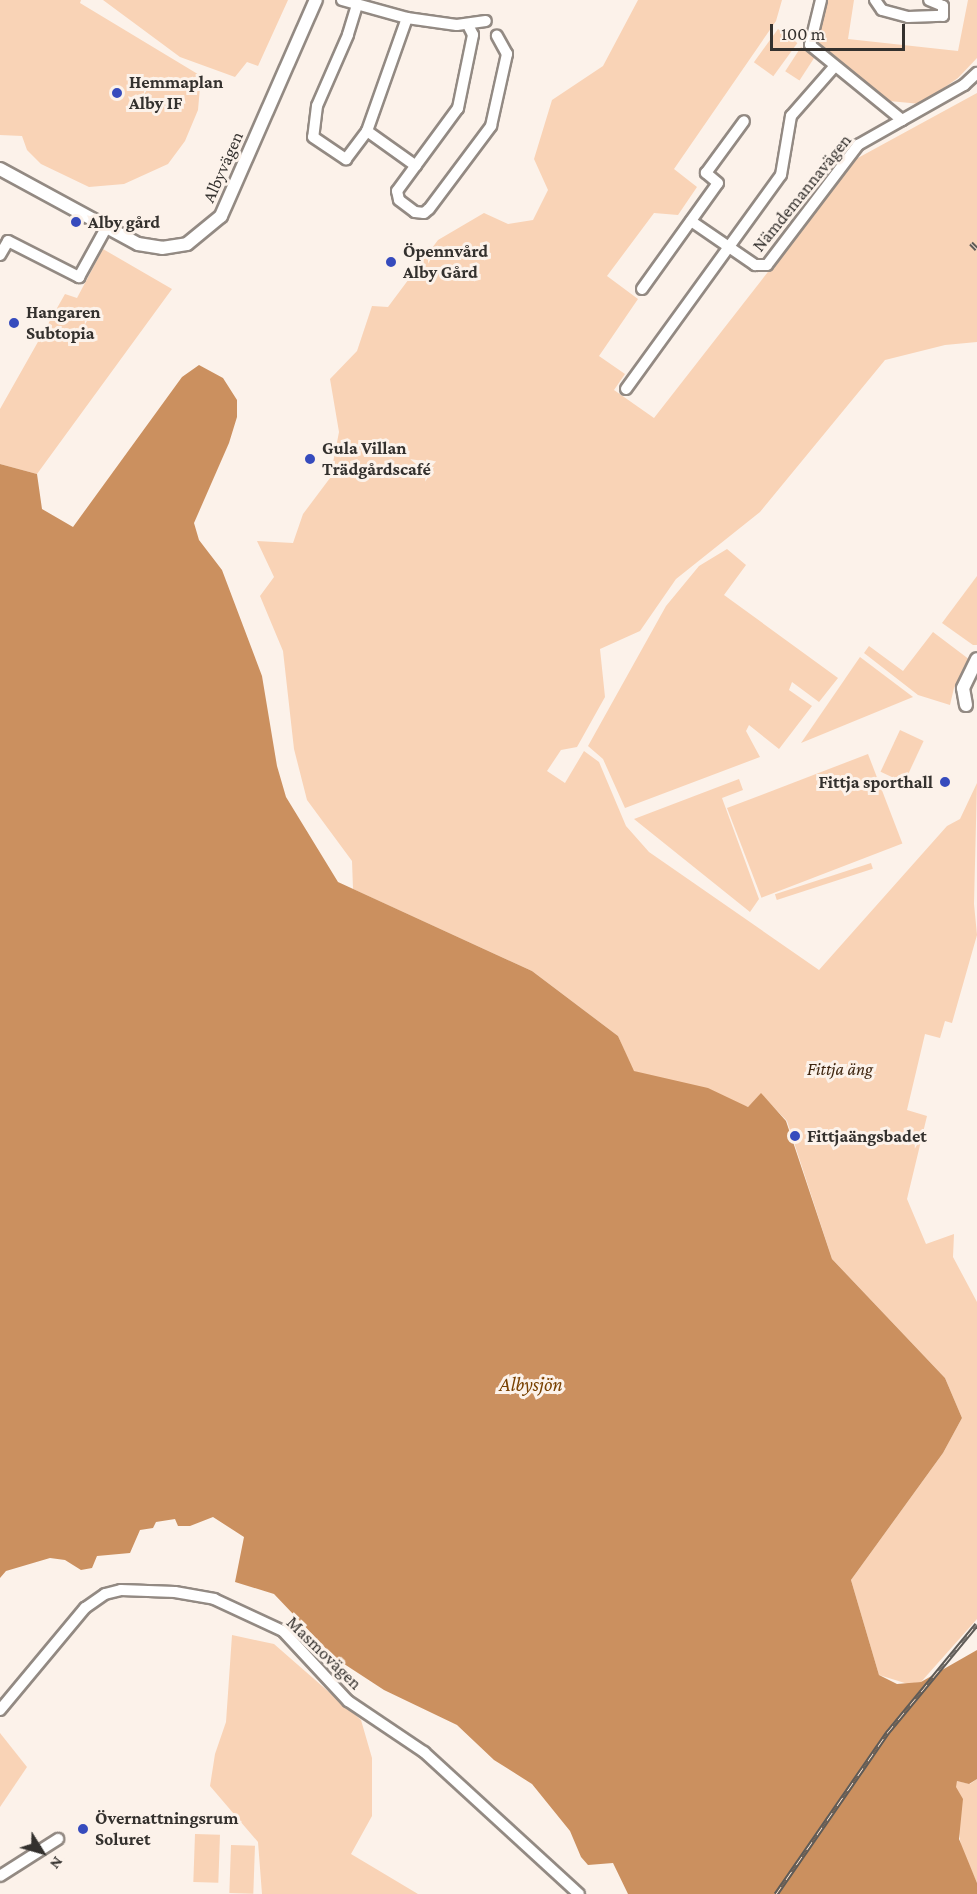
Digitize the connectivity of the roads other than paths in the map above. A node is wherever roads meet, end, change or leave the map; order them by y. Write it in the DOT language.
graph roads {
  1 [pos="316,0"];
  2 [pos="342,0"];
  3 [pos="821,0"];
  4 [pos="875,0"];
  5 [pos="929,0"];
  6 [pos="357,5"];
  7 [pos="407,18"];
  8 [pos="486,21"];
  9 [pos="468,25"];
  10 [pos="497,36"];
  11 [pos="834,67"];
  12 [pos="977,73"];
  13 [pos="977,80"];
  14 [pos="928,105"];
  15 [pos="902,120"];
  16 [pos="744,121"];
  17 [pos="367,131"];
  18 [pos="416,166"];
  19 [pos="0,169"];
  20 [pos="691,221"];
  21 [pos="106,228"];
  22 [pos="729,247"];
  23 [pos="0,255"];
  24 [pos="642,289"];
  25 [pos="626,388"];
  26 [pos="977,659"];
  27 [pos="966,705"];
  28 [pos="0,1710"];
  29 [pos="58,1839"];
  30 [pos="0,1876"];
  31 [pos="579,1894"];
  1 -- 21 [label="street, Albyvägen"];
  2 -- 6 [label="street"];
  3 -- 11 [label="street"];
  4 -- 5 [label="street"];
  6 -- 7 [label="street"];
  6 -- 17 [label="street"];
  7 -- 9 [label="street"];
  7 -- 17 [label="street"];
  8 -- 9 [label="street"];
  9 -- 18 [label="street"];
  10 -- 18 [label="street"];
  11 -- 15 [label="street"];
  11 -- 22 [label="street, Nämdemannavägen"];
  12 -- 14 [label="street, Nämdemannavägen"];
  13 -- 14 [label="street, Nämdemannavägen"];
  14 -- 15 [label="street, Nämdemannavägen"];
  15 -- 22 [label="street, Nämdemannavägen"];
  16 -- 20 [label="street"];
  17 -- 18 [label="street"];
  19 -- 21 [label="street, Albyvägen"];
  20 -- 22 [label="street, Nämdemannavägen"];
  20 -- 24 [label="street"];
  21 -- 23 [label="street"];
  22 -- 25 [label="street, Nämdemannavägen"];
  26 -- 27 [label="street"];
  28 -- 31 [label="street, Masmovägen"];
  29 -- 30 [label="street"];
}
